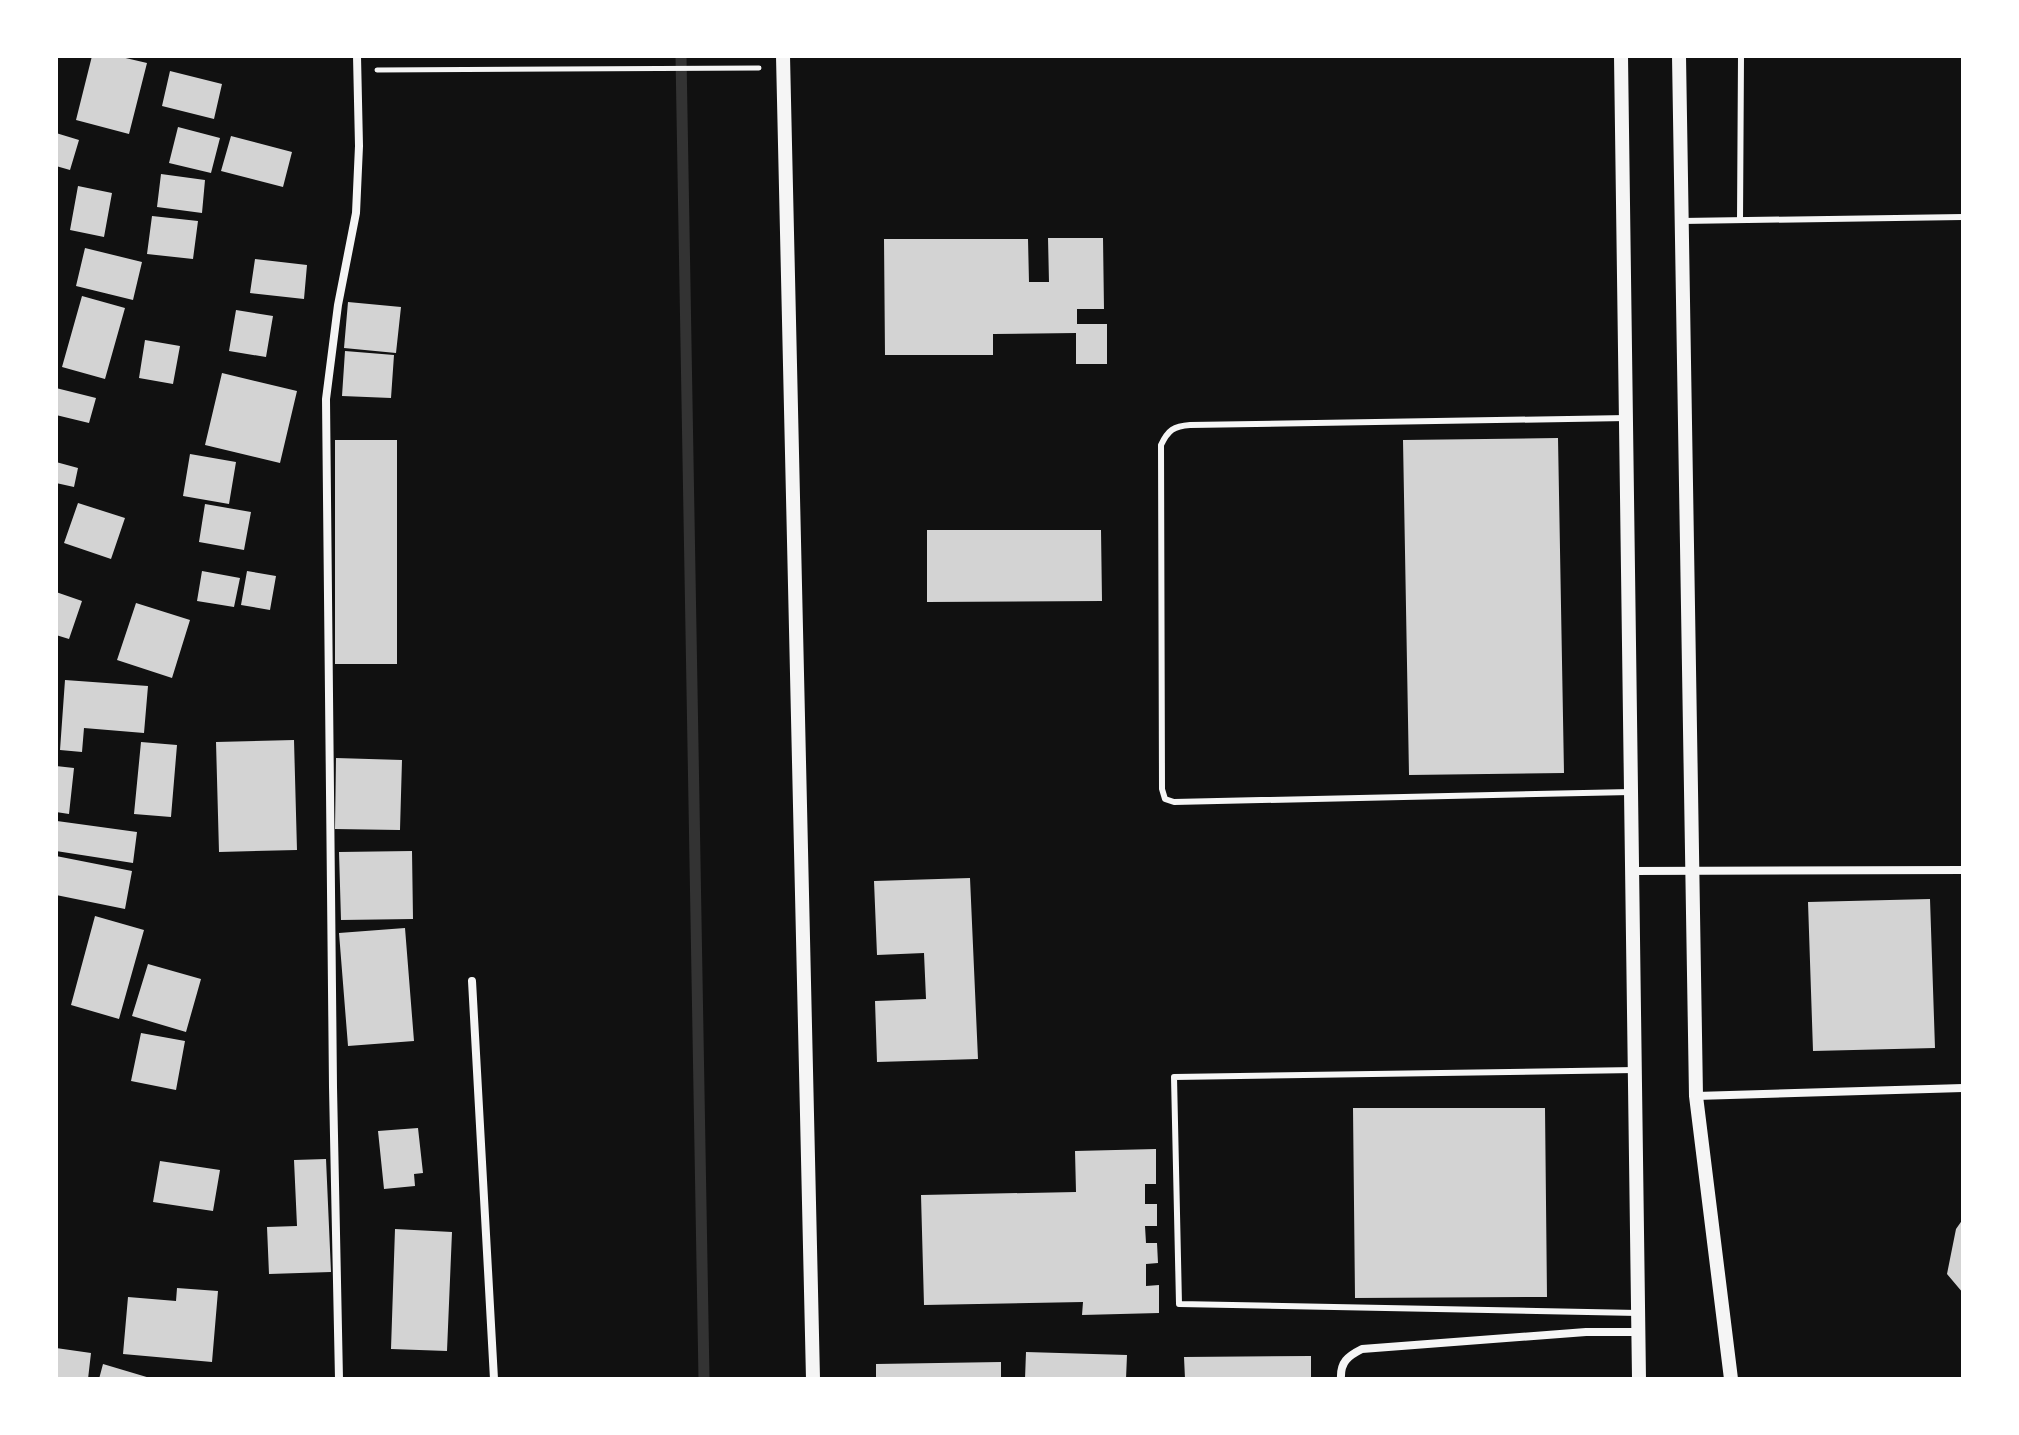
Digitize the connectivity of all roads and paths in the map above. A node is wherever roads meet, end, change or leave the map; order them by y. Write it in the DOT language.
graph roads {
  1 [pos="357,56"];
  2 [pos="783,56"];
  3 [pos="1621,56"];
  4 [pos="1679,56"];
  5 [pos="1741,56"];
  6 [pos="738,67"];
  7 [pos="356,71"];
  8 [pos="1963,217"];
  9 [pos="1740,220"];
  10 [pos="1682,221"];
  11 [pos="1627,418"];
  12 [pos="1631,792"];
  13 [pos="1963,870"];
  14 [pos="1633,871"];
  15 [pos="1692,871"];
  16 [pos="472,981"];
  17 [pos="1635,1070"];
  18 [pos="1963,1088"];
  19 [pos="1696,1096"];
  20 [pos="1638,1313"];
  21 [pos="1638,1332"];
  22 [pos="339,1379"];
  23 [pos="494,1379"];
  24 [pos="813,1379"];
  25 [pos="1341,1379"];
  26 [pos="1639,1379"];
  27 [pos="1731,1379"];
  1 -- 7 [label="street"];
  2 -- 24 [label="street"];
  3 -- 11 [label="street"];
  4 -- 10 [label="street"];
  5 -- 9 [label="lane"];
  6 -- 7 [label="path"];
  7 -- 22 [label="street"];
  8 -- 9 [label="lane"];
  9 -- 10 [label="lane"];
  10 -- 15 [label="street"];
  11 -- 12 [label="street"];
  11 -- 12 [label="lane"];
  12 -- 14 [label="street"];
  13 -- 15 [label="street"];
  14 -- 15 [label="street"];
  14 -- 17 [label="street"];
  15 -- 19 [label="street"];
  16 -- 23 [label="street"];
  17 -- 20 [label="street"];
  17 -- 20 [label="lane"];
  18 -- 19 [label="street"];
  19 -- 27 [label="street"];
  20 -- 21 [label="street"];
  21 -- 25 [label="street"];
  21 -- 26 [label="street"];
}
